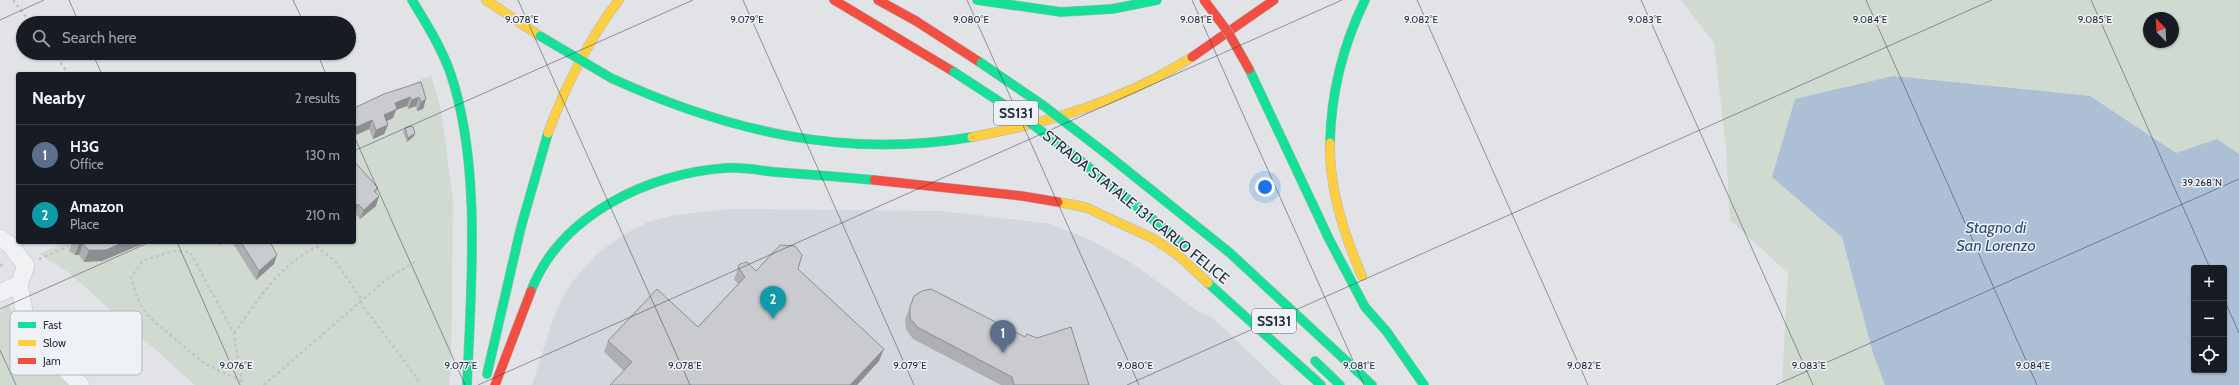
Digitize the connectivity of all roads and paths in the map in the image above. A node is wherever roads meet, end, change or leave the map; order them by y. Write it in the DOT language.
graph roads {
  1 [pos="13,0"];
  2 [pos="412,0"];
  3 [pos="486,0"];
  4 [pos="619,0"];
  5 [pos="834,0"];
  6 [pos="878,0"];
  7 [pos="977,0"];
  8 [pos="1157,0"];
  9 [pos="1204,0"];
  10 [pos="1274,0"];
  11 [pos="1364,0"];
  12 [pos="26,16"];
  13 [pos="58,60"];
  14 [pos="67,72"];
  15 [pos="0,238"];
  16 [pos="73,244"];
  17 [pos="1192,252"];
  18 [pos="418,260"];
  19 [pos="26,266"];
  20 [pos="1365,283"];
  21 [pos="20,284"];
  22 [pos="0,294"];
  23 [pos="361,301"];
  24 [pos="1374,304"];
  25 [pos="24,311"];
  26 [pos="1387,332"];
  27 [pos="234,333"];
  28 [pos="1307,353"];
  29 [pos="71,375"];
  30 [pos="242,381"];
  31 [pos="81,385"];
  32 [pos="242,385"];
  33 [pos="264,385"];
  34 [pos="419,385"];
  35 [pos="467,385"];
  36 [pos="484,385"];
  37 [pos="495,385"];
  38 [pos="1321,385"];
  39 [pos="1340,385"];
  40 [pos="1372,385"];
  41 [pos="1424,385"];
  1 -- 12 [label="path"];
  2 -- 35 [label="highway"];
  3 -- 10 [label="highway, bridge"];
  4 -- 36 [label="highway"];
  5 -- 17 [label="highway, STRADA STATALE 131 CARLO FELICE / SS131, bridge"];
  6 -- 40 [label="highway, STRADA STATALE 131 CARLO FELICE / SS131, bridge"];
  7 -- 8 [label="highway"];
  9 -- 26 [label="highway, bridge"];
  11 -- 20 [label="highway"];
  13 -- 14 [label="path"];
  15 -- 19 [label="street"];
  16 -- 19 [label="path"];
  18 -- 23 [label="path"];
  19 -- 21 [label="street"];
  21 -- 22 [label="street"];
  21 -- 25 [label="street"];
  23 -- 27 [label="path"];
  23 -- 33 [label="path"];
  23 -- 34 [label="path"];
  24 -- 26 [label="highway"];
  26 -- 41 [label="highway"];
  27 -- 30 [label="path"];
  27 -- 30 [label="path"];
  28 -- 39 [label="highway"];
  29 -- 31 [label="street"];
  30 -- 32 [label="path"];
  37 -- 38 [label="highway"];
}
